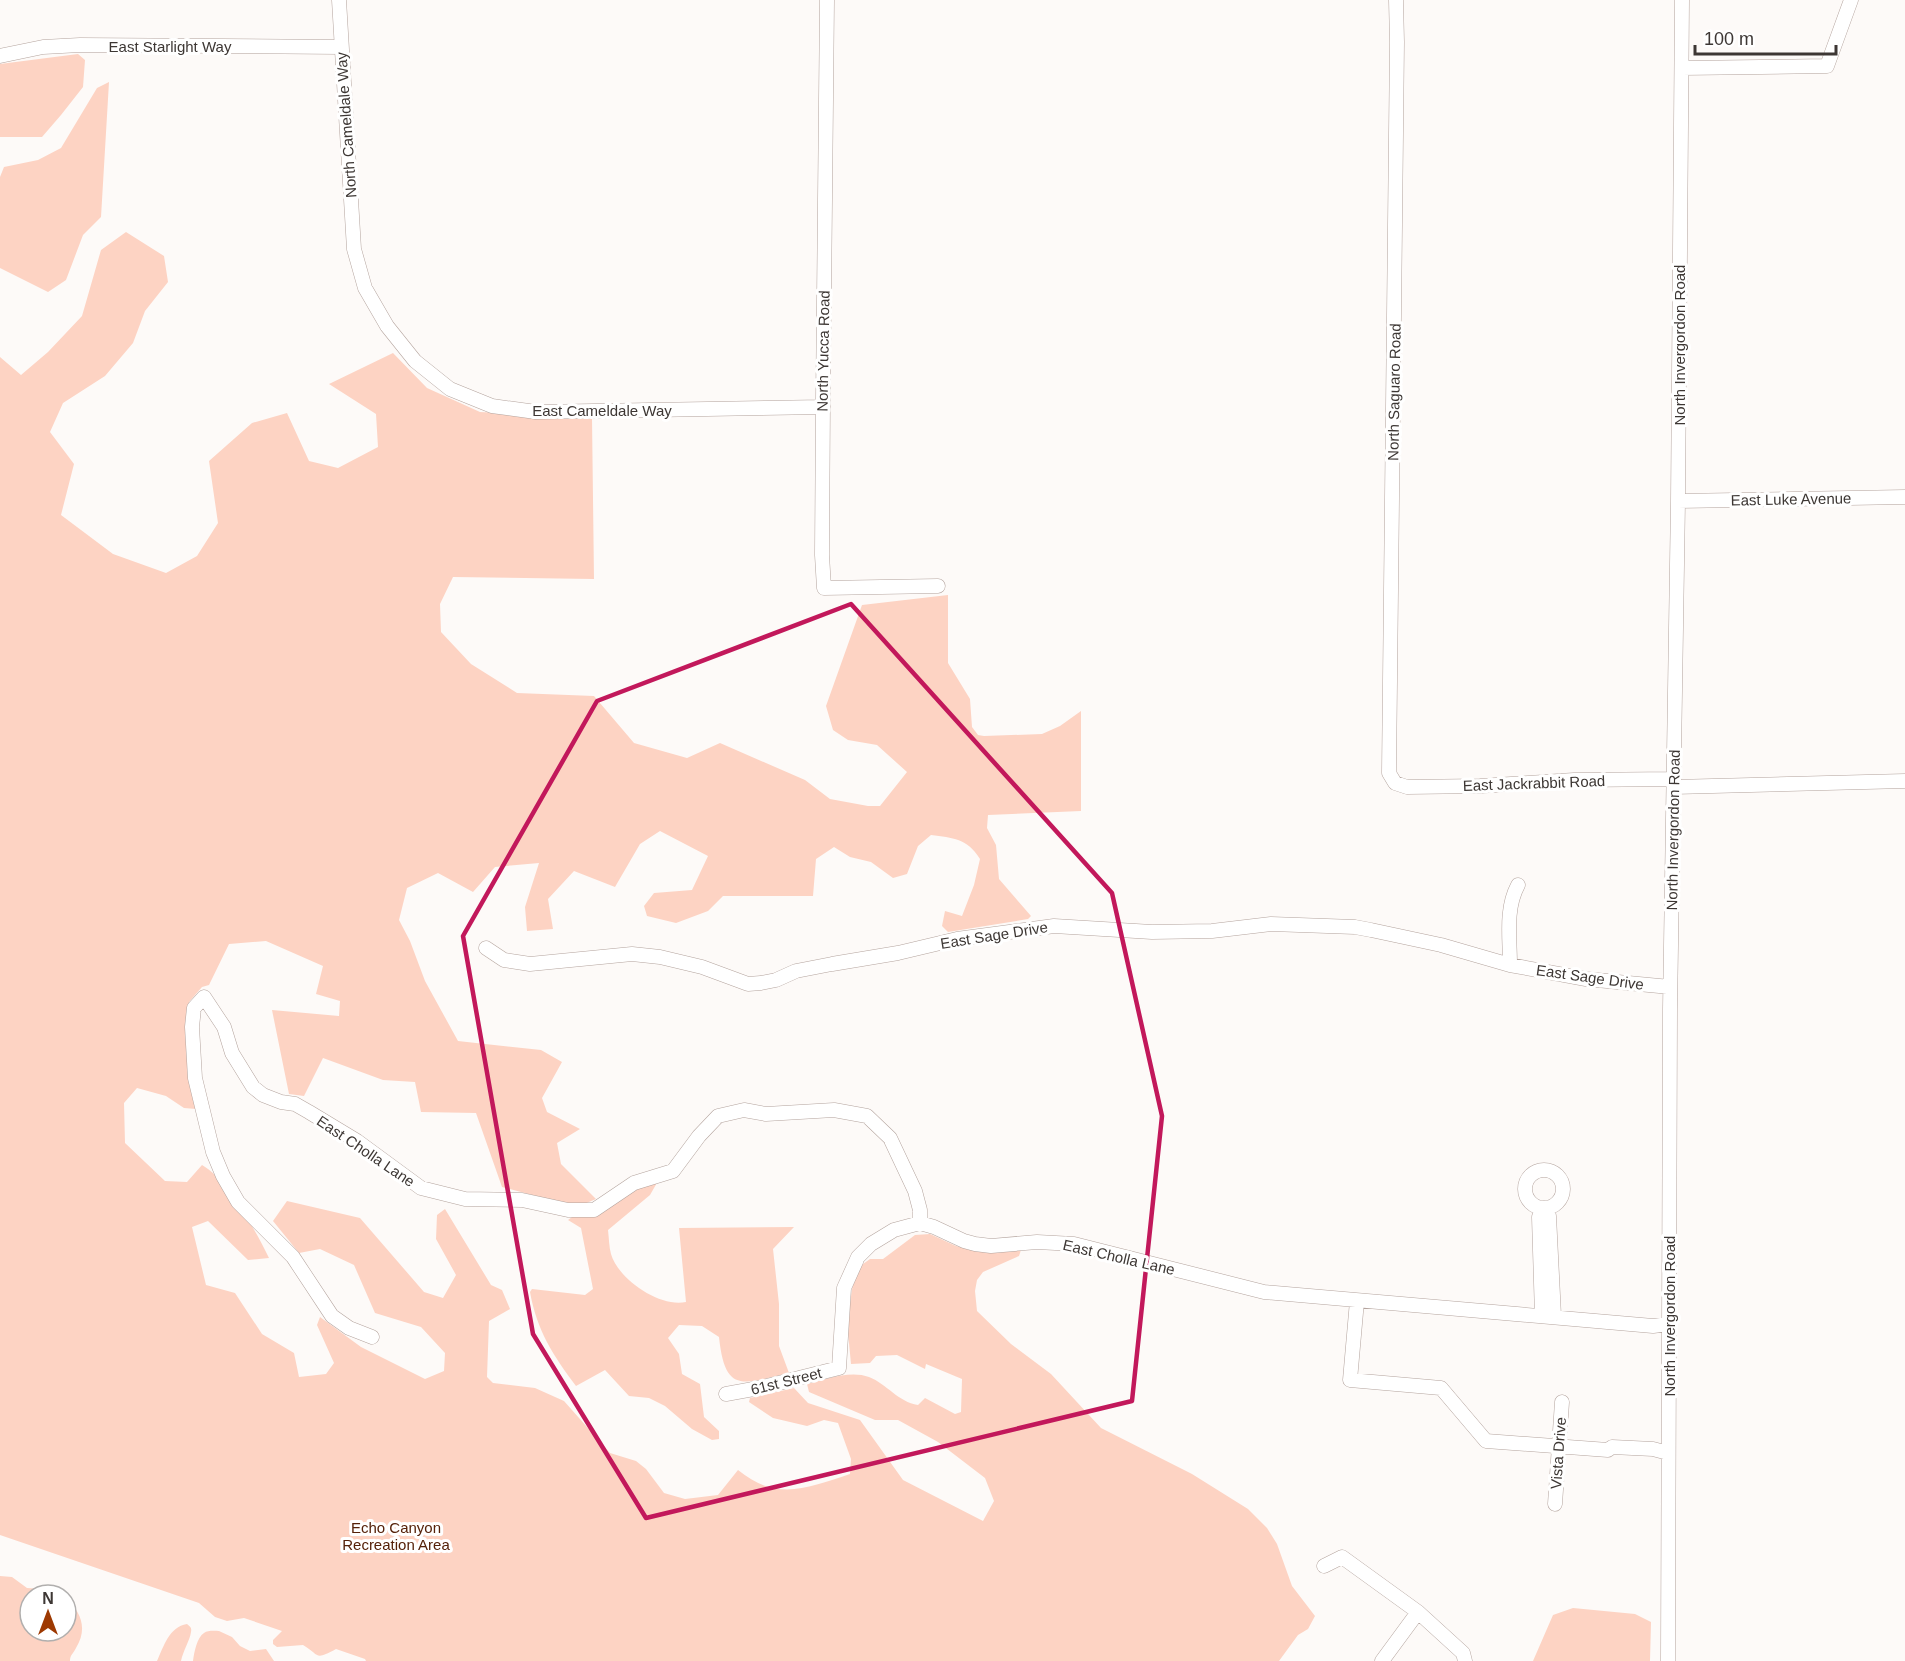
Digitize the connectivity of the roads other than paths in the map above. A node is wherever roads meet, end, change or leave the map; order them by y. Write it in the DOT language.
graph roads {
  1 [pos="339,0"];
  2 [pos="827,0"];
  3 [pos="1396,0"];
  4 [pos="1682,0"];
  5 [pos="1851,0"];
  6 [pos="341,47"];
  7 [pos="0,56"];
  8 [pos="1682,68"];
  9 [pos="354,249"];
  10 [pos="823,407"];
  11 [pos="1905,497"];
  12 [pos="1678,501"];
  13 [pos="938,586"];
  14 [pos="1905,781"];
  15 [pos="1395,783"];
  16 [pos="1674,783"];
  17 [pos="1518,885"];
  18 [pos="486,948"];
  19 [pos="1510,965"];
  20 [pos="1671,987"];
  21 [pos="1544,1208"];
  22 [pos="920,1223"];
  23 [pos="1357,1300"];
  24 [pos="1548,1316"];
  25 [pos="1669,1324"];
  26 [pos="372,1337"];
  27 [pos="726,1394"];
  28 [pos="1562,1402"];
  29 [pos="1559,1446"];
  30 [pos="1668,1453"];
  31 [pos="1555,1504"];
  32 [pos="1324,1566"];
  33 [pos="1418,1612"];
  34 [pos="1382,1661"];
  35 [pos="1465,1661"];
  36 [pos="1668,1661"];
  1 -- 6 [label="street, North Cameldale Way"];
  2 -- 10 [label="street, North Yucca Road"];
  3 -- 15 [label="street, North Saguaro Road"];
  4 -- 8 [label="street, North Invergordon Road"];
  5 -- 8 [label="street"];
  6 -- 7 [label="street, East Starlight Way"];
  6 -- 9 [label="street, North Cameldale Way"];
  8 -- 12 [label="street, North Invergordon Road"];
  9 -- 10 [label="street, East Cameldale Way"];
  10 -- 13 [label="street, North Yucca Road"];
  11 -- 12 [label="street, East Luke Avenue"];
  12 -- 16 [label="street, North Invergordon Road"];
  14 -- 16 [label="street, East Jackrabbit Road"];
  15 -- 16 [label="street, East Jackrabbit Road"];
  16 -- 20 [label="street, North Invergordon Road"];
  17 -- 19 [label="street"];
  18 -- 19 [label="street, East Sage Drive"];
  19 -- 20 [label="street, East Sage Drive"];
  20 -- 25 [label="street, North Invergordon Road"];
  21 -- 24 [label="street"];
  22 -- 23 [label="street, East Cholla Lane"];
  22 -- 26 [label="street, East Cholla Lane"];
  22 -- 27 [label="street, 61st Street"];
  23 -- 24 [label="street, East Cholla Lane"];
  23 -- 29 [label="street"];
  24 -- 25 [label="street, East Cholla Lane"];
  25 -- 30 [label="street, North Invergordon Road"];
  28 -- 29 [label="street, Vista Drive"];
  29 -- 30 [label="street"];
  29 -- 31 [label="street, Vista Drive"];
  30 -- 36 [label="street, North Invergordon Road"];
  32 -- 33 [label="street"];
  33 -- 34 [label="street"];
  33 -- 35 [label="street"];
}
